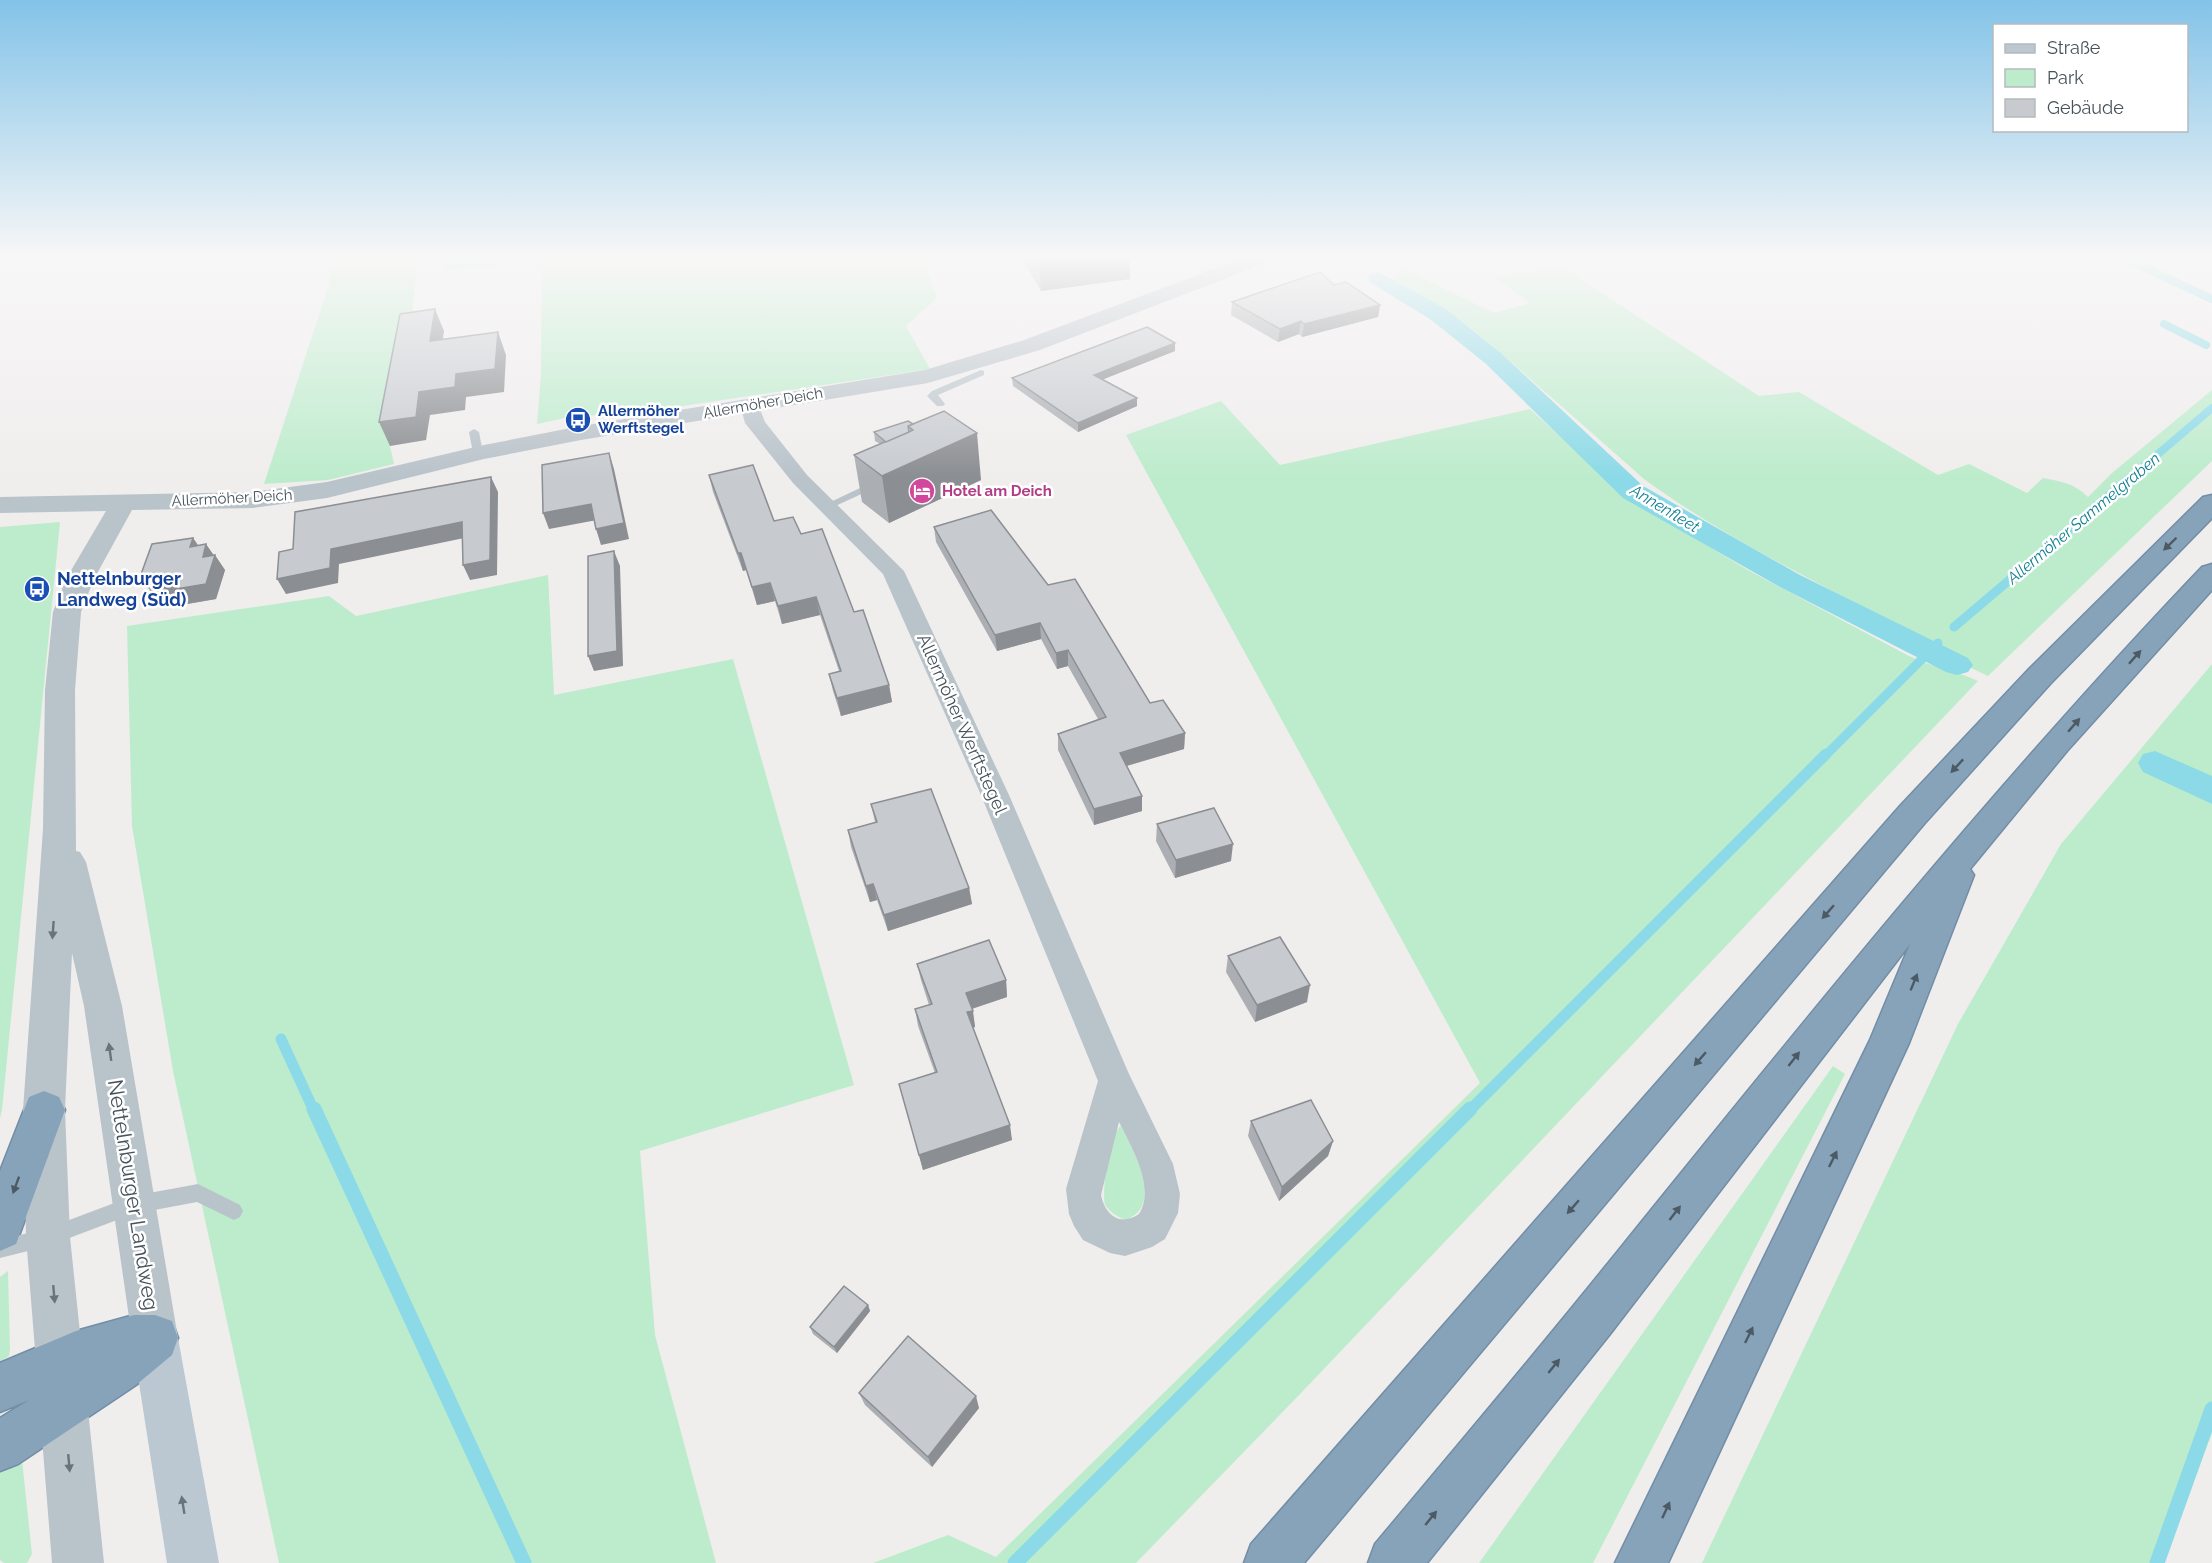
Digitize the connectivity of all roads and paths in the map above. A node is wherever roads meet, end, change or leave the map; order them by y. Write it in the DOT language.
graph roads {
  1 [pos="1069,331"];
  2 [pos="981,373"];
  3 [pos="940,404"];
  4 [pos="750,405"];
  5 [pos="889,478"];
  6 [pos="123,503"];
  7 [pos="2212,503"];
  8 [pos="0,505"];
  9 [pos="827,506"];
  10 [pos="2212,573"];
  11 [pos="60,829"];
  12 [pos="1967,847"];
  13 [pos="1115,1081"];
  14 [pos="44,1110"];
  15 [pos="133,1205"];
  16 [pos="234,1211"];
  17 [pos="0,1229"];
  18 [pos="48,1238"];
  19 [pos="0,1250"];
  20 [pos="155,1338"];
  21 [pos="62,1383"];
  22 [pos="0,1388"];
  23 [pos="0,1446"];
  24 [pos="78,1563"];
  25 [pos="193,1563"];
  26 [pos="1270,1563"];
  27 [pos="1394,1563"];
  28 [pos="1641,1563"];
  1 -- 4 [label="street, Allermöher Deich"];
  2 -- 3 [label="lane"];
  4 -- 6 [label="street, Allermöher Deich"];
  4 -- 9 [label="street, Allermöher Werftstegel"];
  5 -- 9 [label="lane"];
  6 -- 8 [label="street, Allermöher Deich"];
  6 -- 11 [label="street, Nettelnburger Landweg"];
  7 -- 26 [label="highway, one-way"];
  9 -- 13 [label="street, Allermöher Werftstegel"];
  12 -- 10 [label="highway, one-way"];
  11 -- 14 [label="street, Nettelnburger Landweg, one-way"];
  15 -- 11 [label="street, Nettelnburger Landweg, one-way"];
  27 -- 12 [label="highway, one-way"];
  28 -- 12 [label="highway, one-way"];
  13 -- 13 [label="street, Allermöher Werftstegel"];
  14 -- 17 [label="highway, one-way"];
  14 -- 18 [label="street, Nettelnburger Landweg"];
  15 -- 16 [label="lane"];
  15 -- 18 [label="lane"];
  15 -- 20 [label="street, Nettelnburger Landweg"];
  18 -- 19 [label="lane"];
  18 -- 21 [label="street, Nettelnburger Landweg, one-way"];
  20 -- 21 [label="highway"];
  25 -- 20 [label="main road, Nettelnburger Landweg, one-way"];
  21 -- 22 [label="highway"];
  21 -- 23 [label="highway"];
  21 -- 24 [label="street, Nettelnburger Landweg, one-way"];
}
